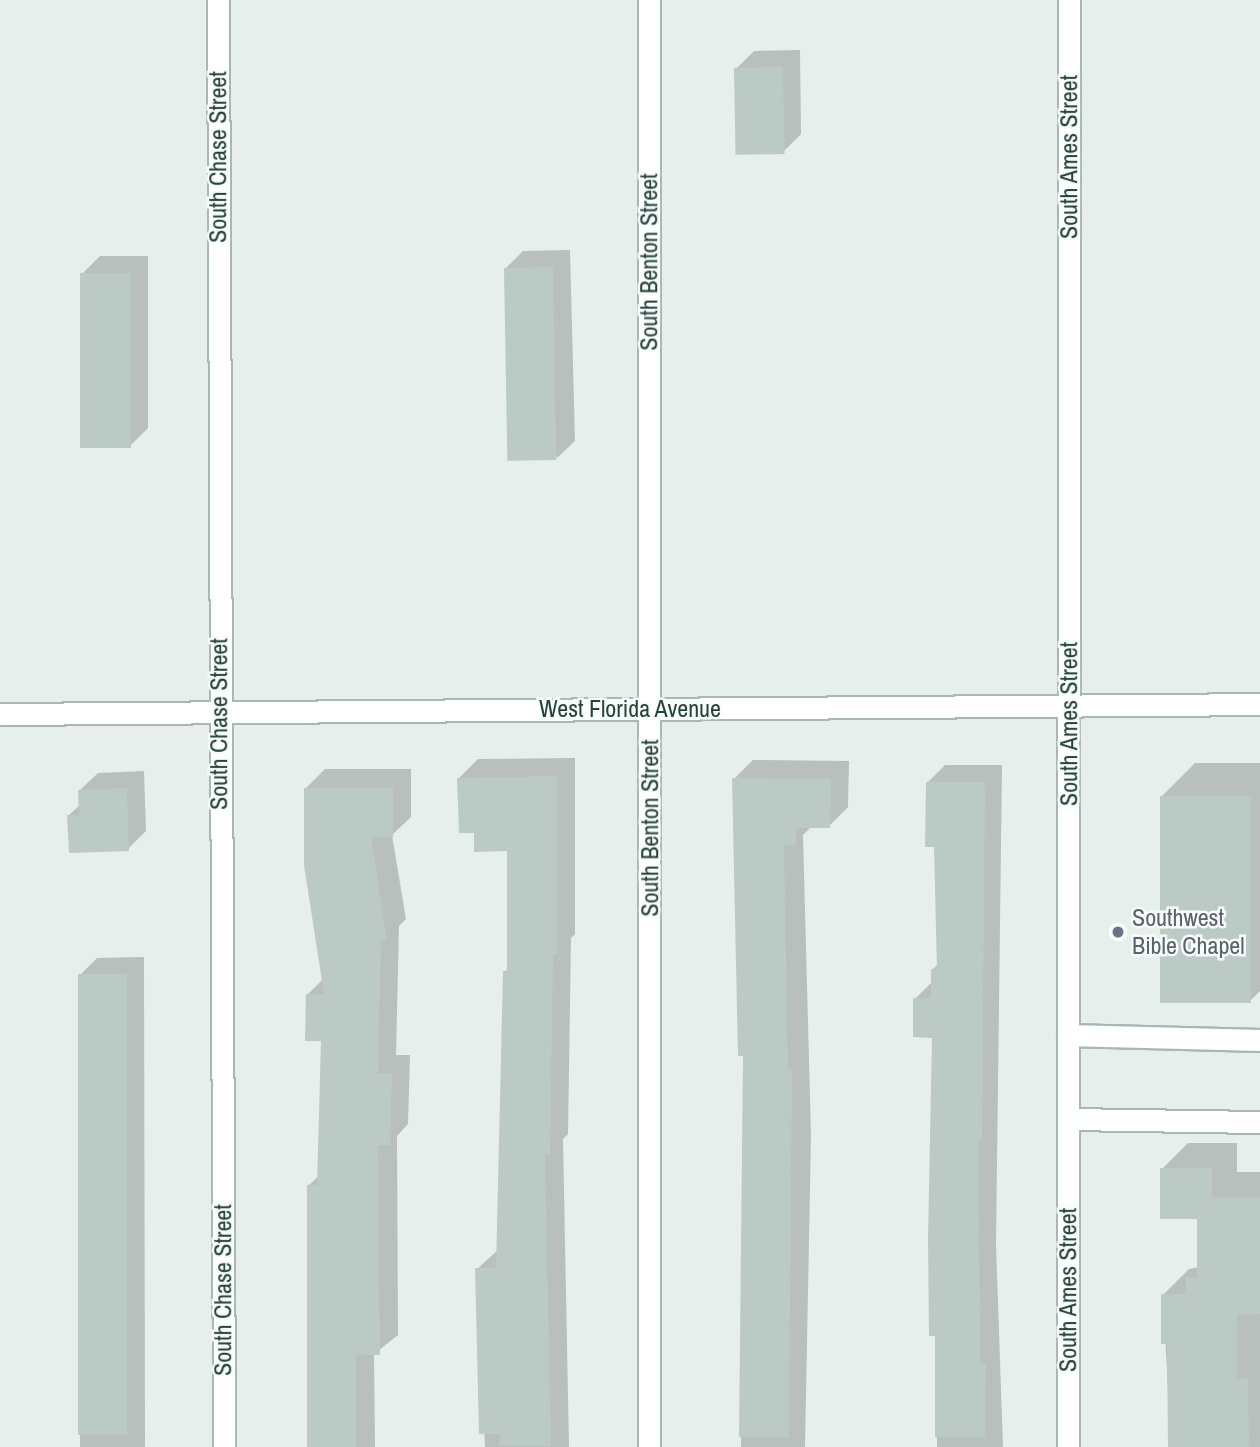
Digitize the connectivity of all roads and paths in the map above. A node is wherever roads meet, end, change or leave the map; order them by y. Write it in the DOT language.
graph roads {
  1 [pos="218,0"];
  2 [pos="649,0"];
  3 [pos="1069,0"];
  4 [pos="1260,704"];
  5 [pos="1069,705"];
  6 [pos="650,709"];
  7 [pos="218,712"];
  8 [pos="0,714"];
  9 [pos="1068,1035"];
  10 [pos="1260,1040"];
  11 [pos="1068,1119"];
  12 [pos="1260,1122"];
  13 [pos="224,1447"];
  14 [pos="649,1447"];
  15 [pos="1068,1447"];
  1 -- 7 [label="street, South Chase Street"];
  2 -- 6 [label="street, South Benton Street"];
  3 -- 5 [label="street, South Ames Street"];
  4 -- 5 [label="street, West Florida Avenue"];
  5 -- 6 [label="street, West Florida Avenue"];
  5 -- 9 [label="street, South Ames Street"];
  6 -- 7 [label="street, West Florida Avenue"];
  6 -- 14 [label="street, South Benton Street"];
  7 -- 8 [label="street, West Florida Avenue"];
  7 -- 13 [label="street, South Chase Street"];
  9 -- 10 [label="street"];
  9 -- 11 [label="street, South Ames Street"];
  11 -- 12 [label="street"];
  11 -- 15 [label="street, South Ames Street"];
}
